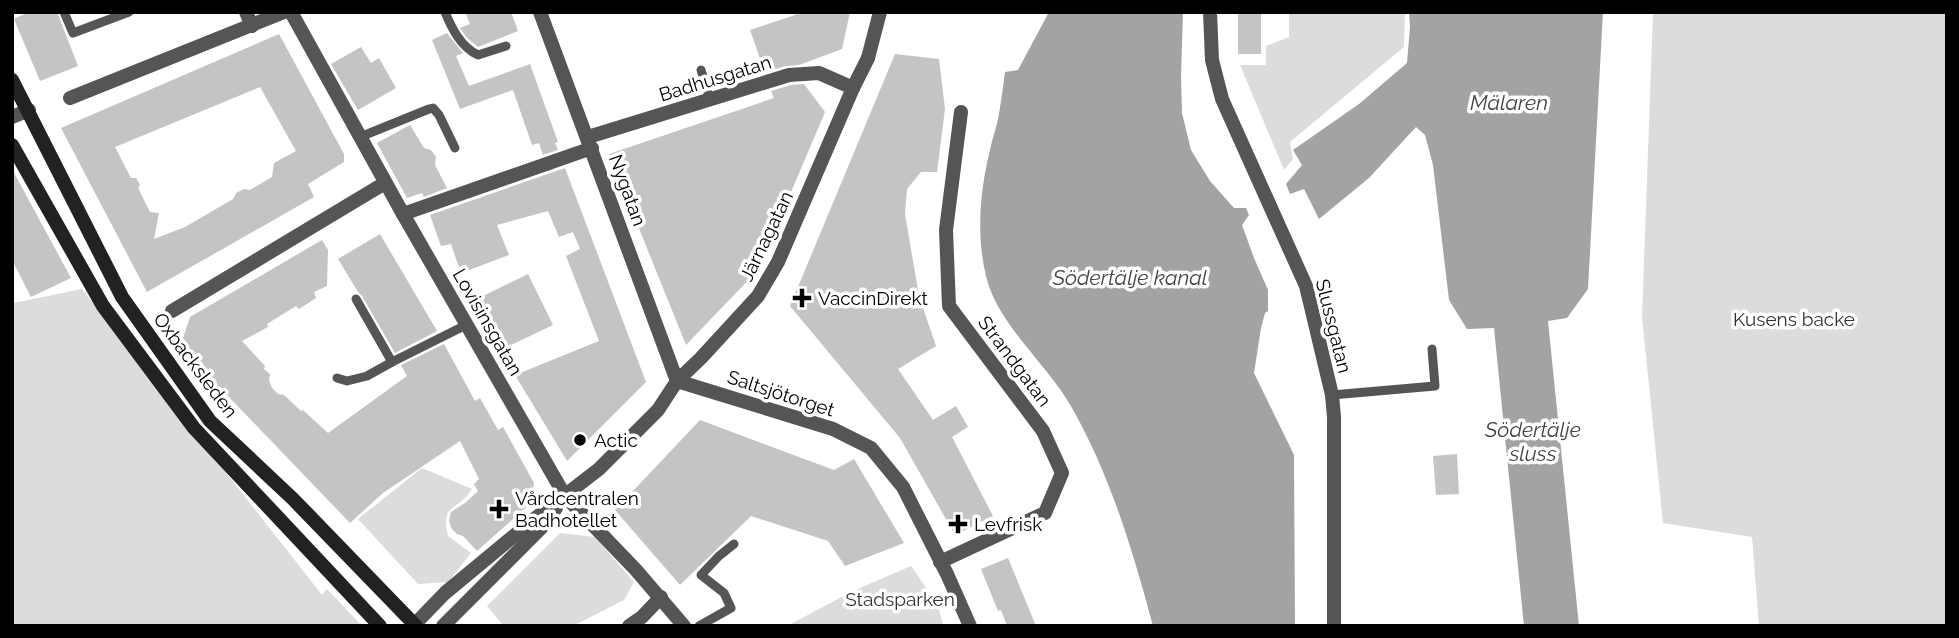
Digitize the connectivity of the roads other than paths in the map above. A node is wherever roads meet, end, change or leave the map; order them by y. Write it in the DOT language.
graph roads {
  1 [pos="64,12"];
  2 [pos="129,12"];
  3 [pos="284,12"];
  4 [pos="291,12"];
  5 [pos="445,12"];
  6 [pos="540,12"];
  7 [pos="880,12"];
  8 [pos="1210,12"];
  9 [pos="249,19"];
  10 [pos="506,46"];
  11 [pos="701,70"];
  12 [pos="12,80"];
  13 [pos="853,88"];
  14 [pos="70,98"];
  15 [pos="710,99"];
  16 [pos="29,110"];
  17 [pos="961,112"];
  18 [pos="12,117"];
  19 [pos="360,137"];
  20 [pos="590,143"];
  21 [pos="12,145"];
  22 [pos="455,148"];
  23 [pos="385,183"];
  24 [pos="403,214"];
  25 [pos="356,299"];
  26 [pos="172,311"];
  27 [pos="468,324"];
  28 [pos="1432,349"];
  29 [pos="393,362"];
  30 [pos="337,378"];
  31 [pos="677,381"];
  32 [pos="1332,395"];
  33 [pos="565,496"];
  34 [pos="734,544"];
  35 [pos="940,562"];
  36 [pos="661,597"];
  37 [pos="415,625"];
  38 [pos="380,626"];
  39 [pos="443,626"];
  40 [pos="629,626"];
  41 [pos="684,626"];
  42 [pos="699,626"];
  43 [pos="970,626"];
  44 [pos="1334,626"];
  1 -- 2 [label="lane"];
  3 -- 9 [label="street"];
  4 -- 19 [label="street, Lovisinsgatan"];
  5 -- 10 [label="lane"];
  6 -- 20 [label="street, Nygatan"];
  7 -- 13 [label="street, Järnagatan"];
  8 -- 32 [label="street, Slussgatan"];
  9 -- 14 [label="street"];
  11 -- 15 [label="lane"];
  12 -- 16 [label="main road, Oxbacksleden"];
  13 -- 15 [label="street, Badhusgatan"];
  13 -- 31 [label="street, Järnagatan"];
  15 -- 20 [label="street, Badhusgatan"];
  16 -- 18 [label="street"];
  16 -- 37 [label="main road, Oxbacksleden"];
  17 -- 35 [label="street, Strandgatan"];
  19 -- 22 [label="lane"];
  19 -- 23 [label="street, Lovisinsgatan"];
  20 -- 24 [label="street, Badhusgatan"];
  20 -- 31 [label="street, Nygatan"];
  21 -- 38 [label="main road, Oxbacksleden"];
  23 -- 24 [label="street, Lovisinsgatan"];
  23 -- 26 [label="street"];
  24 -- 27 [label="street, Lovisinsgatan"];
  25 -- 29 [label="lane"];
  27 -- 29 [label="lane"];
  27 -- 33 [label="street, Lovisinsgatan"];
  28 -- 32 [label="lane"];
  29 -- 30 [label="lane"];
  31 -- 33 [label="street, Järnagatan"];
  31 -- 35 [label="street, Saltsjötorget"];
  32 -- 44 [label="street, Slussgatan"];
  33 -- 36 [label="street, Lovisinsgatan"];
  33 -- 37 [label="street, Järnagatan"];
  33 -- 39 [label="street, Järnagatan"];
  34 -- 42 [label="lane"];
  35 -- 43 [label="street"];
  36 -- 40 [label="street"];
  36 -- 41 [label="street, Lovisinsgatan"];
}
